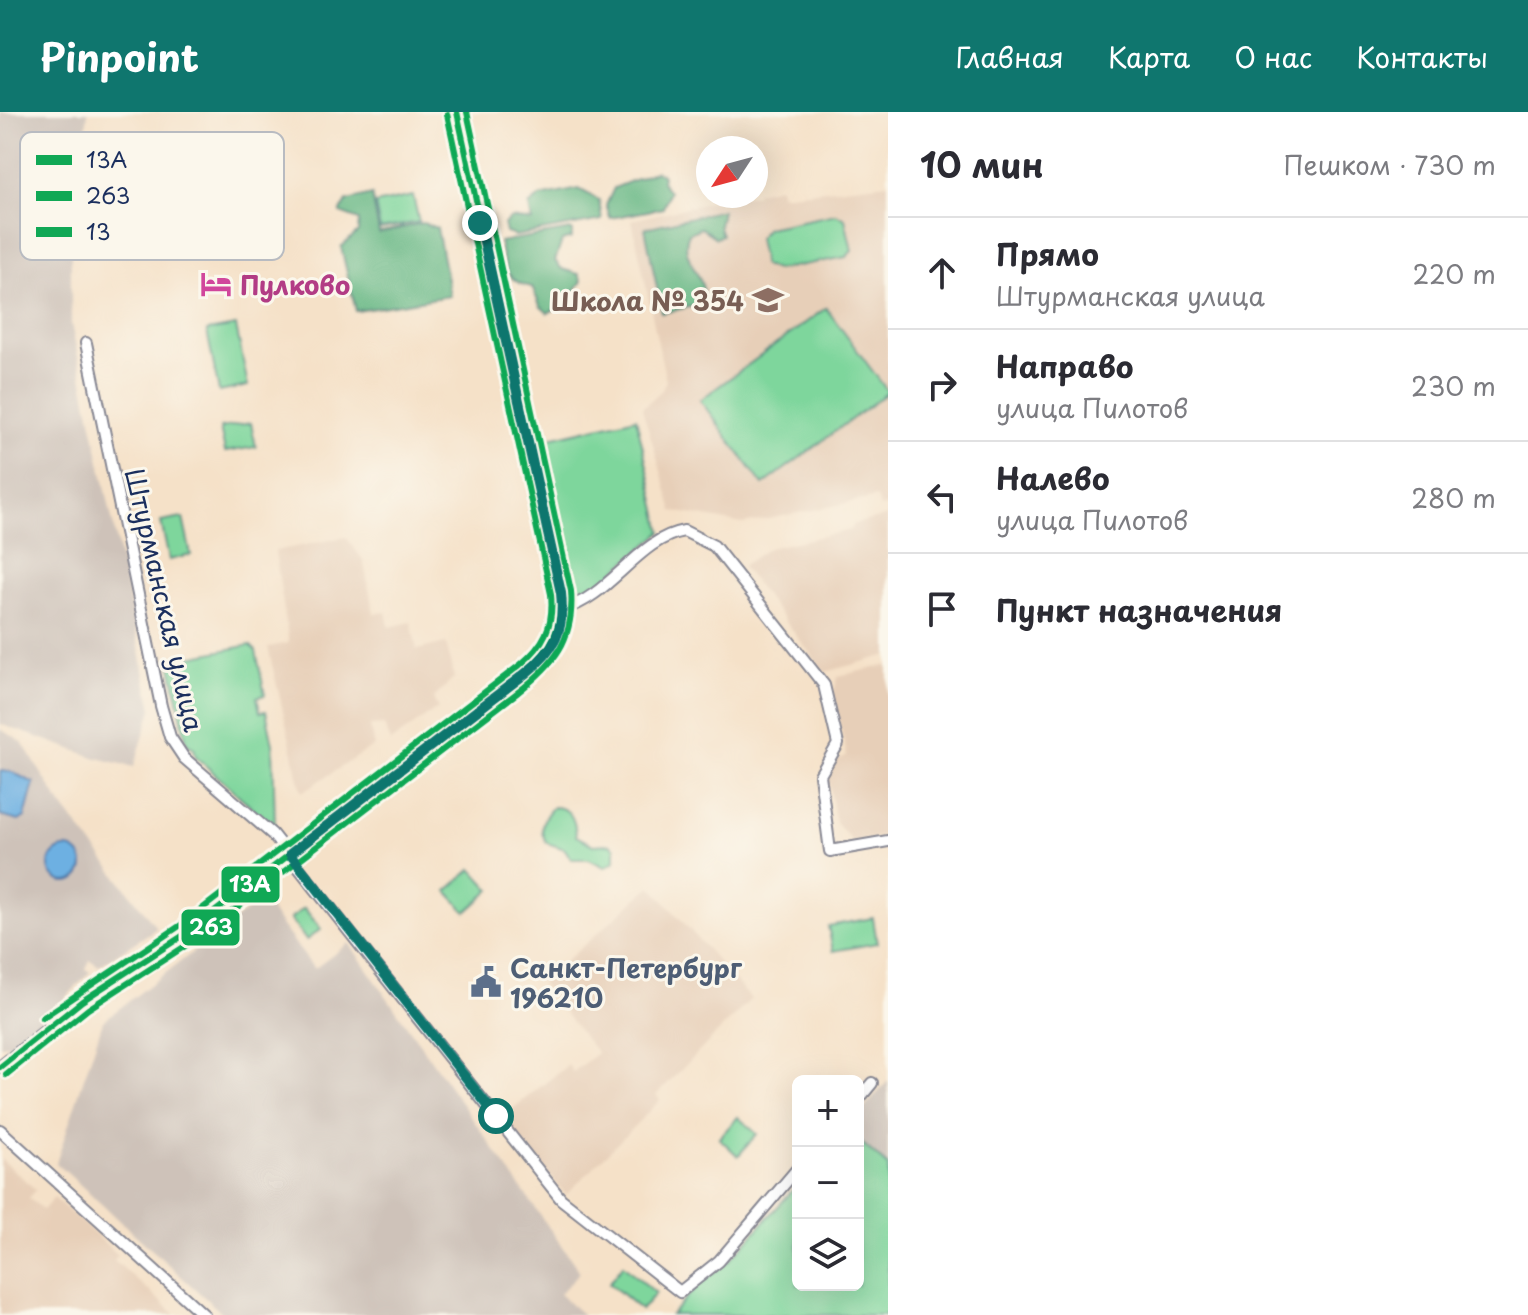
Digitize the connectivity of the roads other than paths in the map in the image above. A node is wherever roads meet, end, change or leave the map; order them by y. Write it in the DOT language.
graph roads {
  1 [pos="457,112"];
  2 [pos="86,343"];
  3 [pos="563,609"];
  4 [pos="888,841"];
  5 [pos="290,854"];
  6 [pos="0,1067"];
  7 [pos="872,1083"];
  8 [pos="864,1093"];
  9 [pos="0,1130"];
  10 [pos="792,1175"];
  11 [pos="204,1315"];
  1 -- 3 [label="street"];
  2 -- 5 [label="street, Штурманская улица"];
  3 -- 4 [label="street"];
  3 -- 5 [label="street"];
  5 -- 6 [label="street"];
  5 -- 10 [label="street, Штурманская улица"];
  7 -- 8 [label="street"];
  9 -- 11 [label="street"];
}
